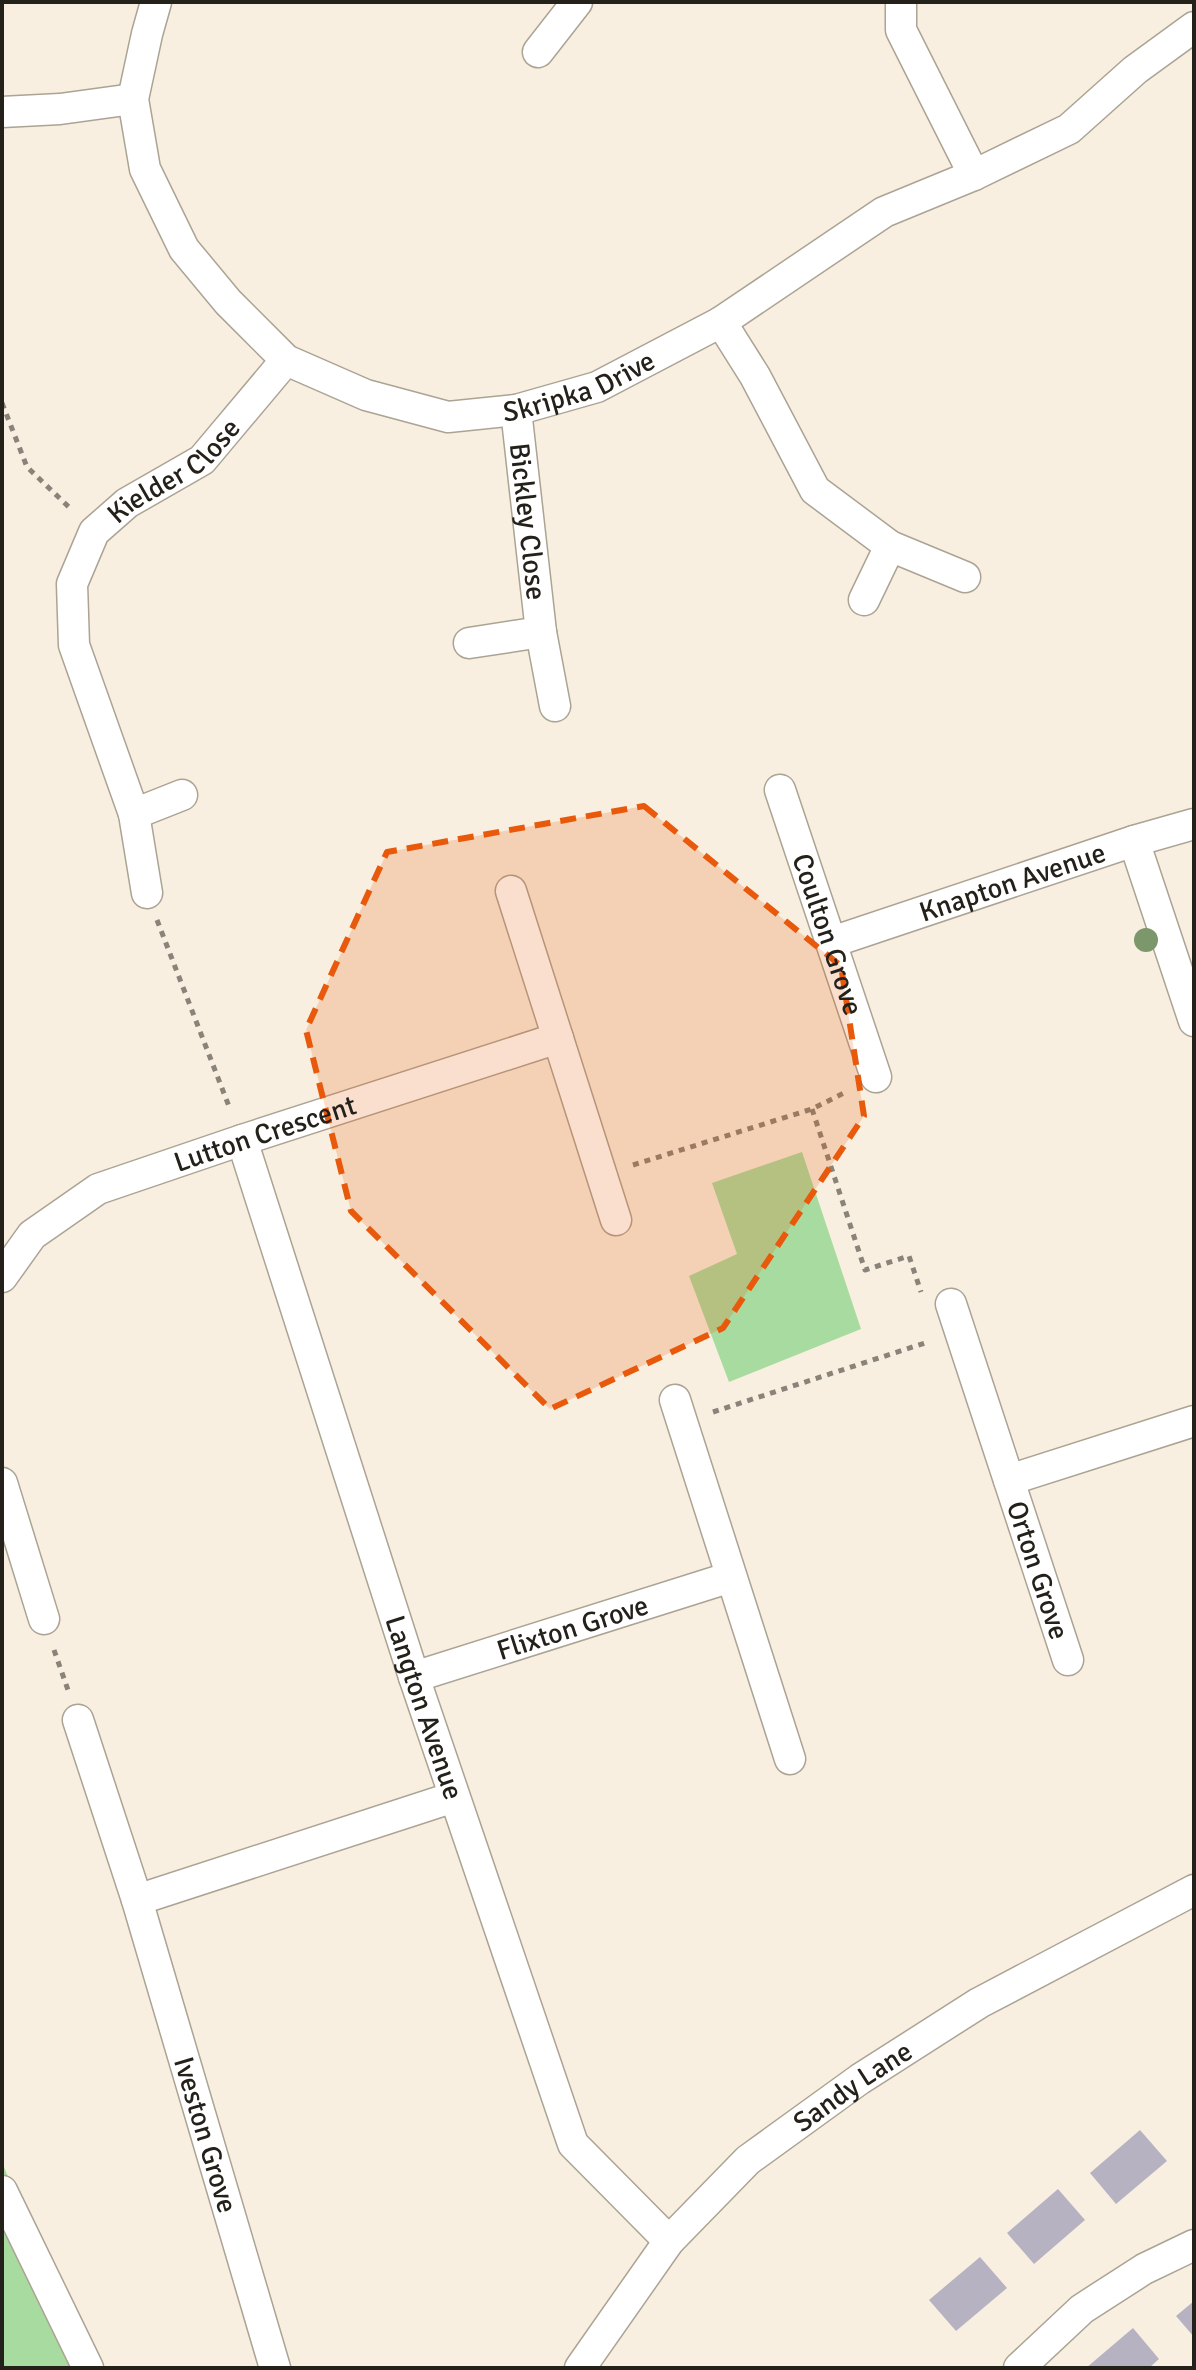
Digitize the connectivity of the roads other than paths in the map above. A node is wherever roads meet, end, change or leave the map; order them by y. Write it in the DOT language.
graph roads {
  1 [pos="156,2"];
  2 [pos="577,2"];
  3 [pos="901,2"];
  4 [pos="1194,27"];
  5 [pos="538,52"];
  6 [pos="133,99"];
  7 [pos="2,112"];
  8 [pos="974,175"];
  9 [pos="721,322"];
  10 [pos="286,360"];
  11 [pos="516,410"];
  12 [pos="890,546"];
  13 [pos="965,577"];
  14 [pos="864,600"];
  15 [pos="541,632"];
  16 [pos="469,643"];
  17 [pos="555,706"];
  18 [pos="780,790"];
  19 [pos="182,795"];
  20 [pos="134,814"];
  21 [pos="1194,824"];
  22 [pos="1134,841"];
  23 [pos="511,891"];
  24 [pos="147,893"];
  25 [pos="832,942"];
  26 [pos="1194,1021"];
  27 [pos="558,1038"];
  28 [pos="876,1077"];
  29 [pos="242,1140"];
  30 [pos="616,1220"];
  31 [pos="2,1277"];
  32 [pos="945,1311"];
  33 [pos="678,1411"];
  34 [pos="1194,1421"];
  35 [pos="1009,1480"];
  36 [pos="2,1483"];
  37 [pos="731,1577"];
  38 [pos="44,1619"];
  39 [pos="1068,1660"];
  40 [pos="414,1677"];
  41 [pos="78,1720"];
  42 [pos="790,1759"];
  43 [pos="454,1797"];
  44 [pos="1194,1890"];
  45 [pos="137,1900"];
  46 [pos="2,2191"];
  47 [pos="669,2241"];
  48 [pos="1194,2245"];
  49 [pos="88,2368"];
  50 [pos="275,2368"];
  51 [pos="580,2368"];
  52 [pos="1019,2368"];
  1 -- 6 [label="street, Skripka Drive"];
  2 -- 5 [label="street"];
  3 -- 8 [label="street"];
  4 -- 8 [label="street, Skripka Drive"];
  6 -- 7 [label="street"];
  6 -- 10 [label="street, Skripka Drive"];
  8 -- 9 [label="street, Skripka Drive"];
  9 -- 11 [label="street, Skripka Drive"];
  9 -- 12 [label="street"];
  10 -- 11 [label="street, Skripka Drive"];
  10 -- 20 [label="street, Kielder Close"];
  11 -- 15 [label="street, Bickley Close"];
  12 -- 13 [label="street"];
  12 -- 14 [label="street"];
  15 -- 16 [label="street, Bickley Close"];
  15 -- 17 [label="street, Bickley Close"];
  18 -- 25 [label="street, Coulton Grove"];
  19 -- 20 [label="street"];
  20 -- 24 [label="street, Kielder Close"];
  21 -- 22 [label="street, Knapton Avenue"];
  22 -- 25 [label="street, Knapton Avenue"];
  22 -- 26 [label="street"];
  23 -- 27 [label="street"];
  25 -- 28 [label="street, Coulton Grove"];
  27 -- 29 [label="street, Lutton Crescent"];
  27 -- 30 [label="street"];
  29 -- 31 [label="street, Lutton Crescent"];
  29 -- 40 [label="street, Langton Avenue"];
  32 -- 35 [label="street, Orton Grove"];
  33 -- 37 [label="street"];
  34 -- 35 [label="street, Orton Grove"];
  35 -- 39 [label="street, Orton Grove"];
  36 -- 38 [label="street"];
  37 -- 40 [label="street, Flixton Grove"];
  37 -- 42 [label="street"];
  40 -- 43 [label="street, Langton Avenue"];
  41 -- 45 [label="street, Iveston Grove"];
  43 -- 45 [label="street"];
  43 -- 47 [label="street, Langton Avenue"];
  44 -- 47 [label="street, Sandy Lane"];
  45 -- 50 [label="street, Iveston Grove"];
  46 -- 49 [label="street"];
  47 -- 51 [label="street, Sandy Lane"];
  48 -- 52 [label="street"];
}
